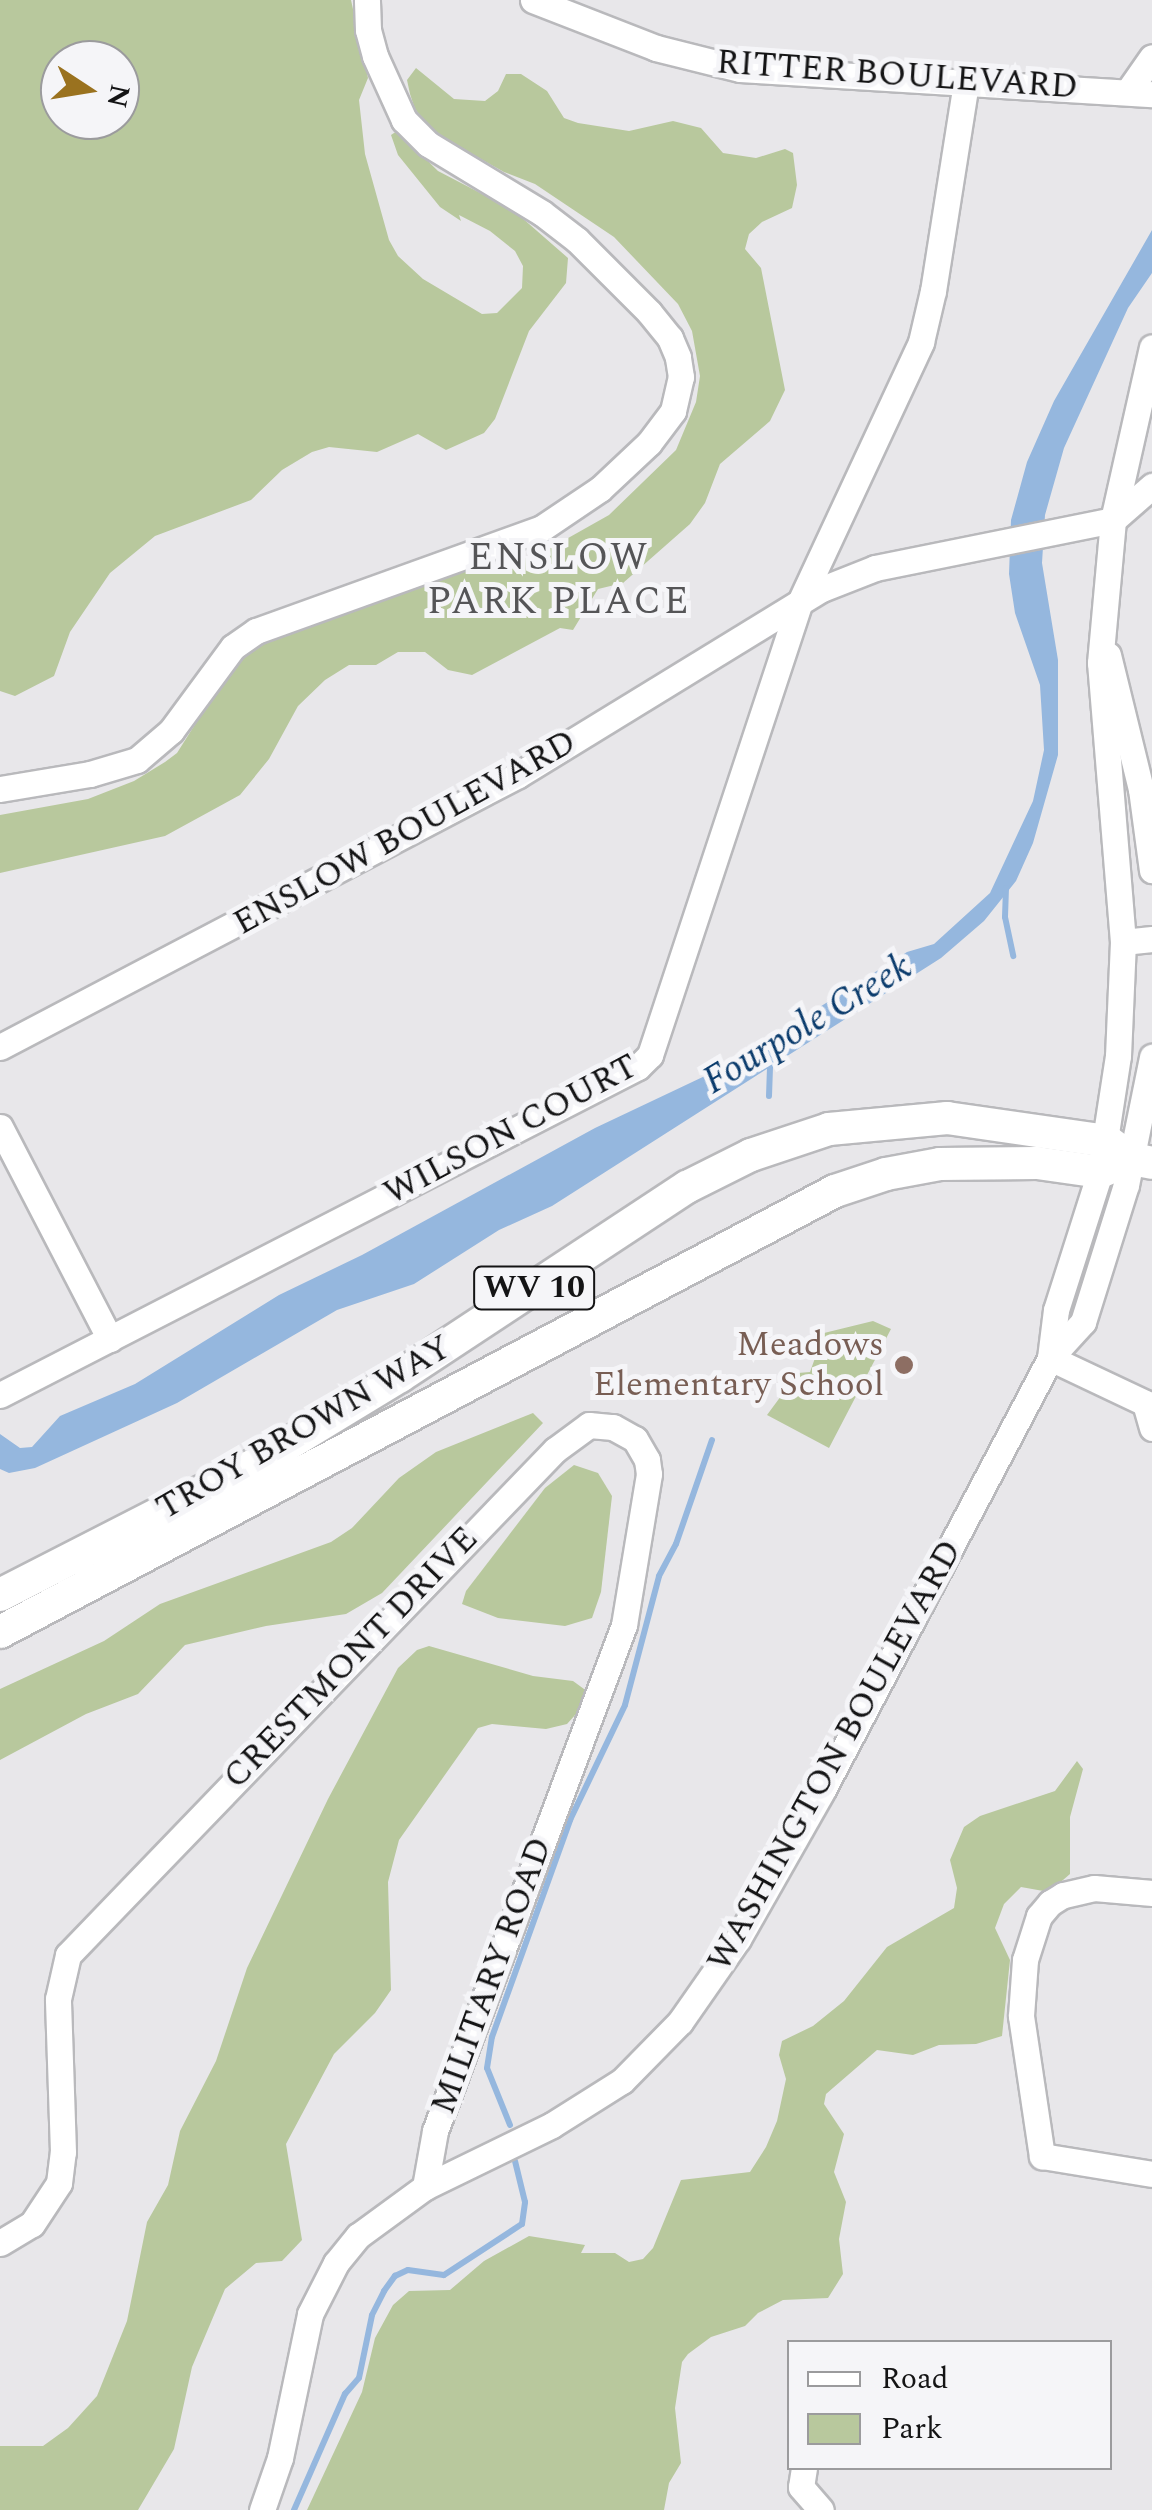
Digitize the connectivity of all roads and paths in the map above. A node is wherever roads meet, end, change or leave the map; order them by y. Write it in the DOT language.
graph roads {
  1 [pos="367,0"];
  2 [pos="533,0"];
  3 [pos="1152,57"];
  4 [pos="966,82"];
  5 [pos="1140,92"];
  6 [pos="1152,347"];
  7 [pos="1152,486"];
  8 [pos="1113,520"];
  9 [pos="800,602"];
  10 [pos="1104,638"];
  11 [pos="0,788"];
  12 [pos="1152,870"];
  13 [pos="1152,939"];
  14 [pos="1123,942"];
  15 [pos="0,1046"];
  16 [pos="1152,1058"];
  17 [pos="0,1127"];
  18 [pos="1123,1159"];
  19 [pos="110,1339"];
  20 [pos="1050,1358"];
  21 [pos="0,1395"];
  22 [pos="1150,1412"];
  23 [pos="0,1595"];
  24 [pos="0,1632"];
  25 [pos="570,1768"];
  26 [pos="1152,1893"];
  27 [pos="1152,2174"];
  28 [pos="425,2187"];
  29 [pos="0,2243"];
  30 [pos="804,2470"];
  31 [pos="262,2510"];
  32 [pos="821,2510"];
  1 -- 11 [label="street"];
  2 -- 4 [label="street, RITTER BOULEVARD"];
  3 -- 5 [label="street"];
  4 -- 5 [label="street, RITTER BOULEVARD"];
  4 -- 9 [label="street"];
  6 -- 8 [label="street"];
  7 -- 8 [label="street"];
  8 -- 9 [label="street, ENSLOW BOULEVARD"];
  8 -- 10 [label="street, WASHINGTON BOULEVARD"];
  9 -- 15 [label="street, ENSLOW BOULEVARD"];
  9 -- 19 [label="street, WILSON COURT"];
  10 -- 12 [label="street, WASHINGTON BOULEVARD"];
  10 -- 14 [label="street, WASHINGTON BOULEVARD"];
  13 -- 14 [label="street"];
  14 -- 18 [label="street, WASHINGTON BOULEVARD"];
  16 -- 18 [label="street, WASHINGTON BOULEVARD"];
  17 -- 19 [label="street"];
  18 -- 20 [label="street, WASHINGTON BOULEVARD"];
  18 -- 23 [label="main road, TROY BROWN WAY / WV 10"];
  18 -- 24 [label="main road, TROY BROWN WAY / WV 10"];
  19 -- 21 [label="street, WILSON COURT"];
  20 -- 22 [label="street"];
  20 -- 28 [label="street, WASHINGTON BOULEVARD"];
  25 -- 28 [label="street, MILITARY ROAD"];
  25 -- 29 [label="street, CRESTMONT DRIVE"];
  26 -- 27 [label="street"];
  28 -- 31 [label="street, WASHINGTON BOULEVARD"];
  30 -- 32 [label="street"];
}
